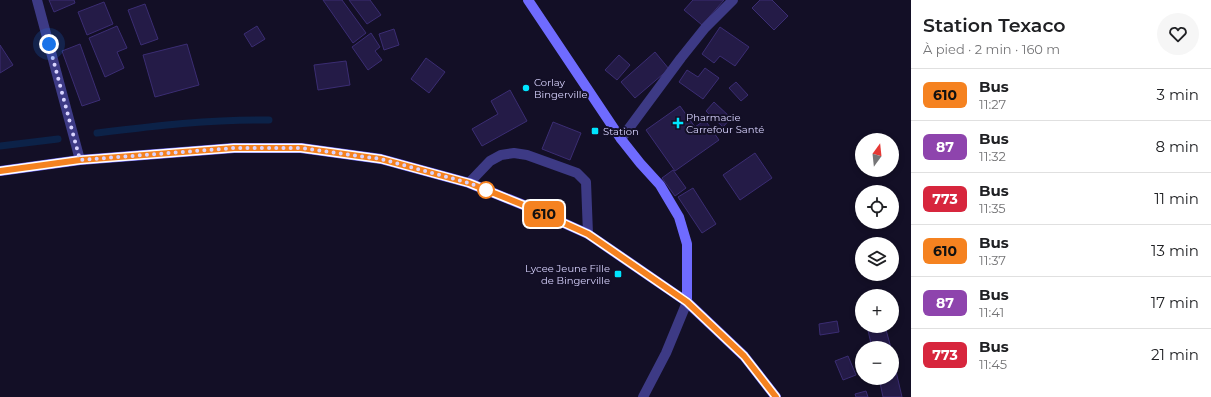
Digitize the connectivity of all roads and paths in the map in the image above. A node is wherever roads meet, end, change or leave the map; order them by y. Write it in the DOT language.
graph roads {
  1 [pos="37,0"];
  2 [pos="528,0"];
  3 [pos="733,0"];
  4 [pos="621,139"];
  5 [pos="80,160"];
  6 [pos="0,171"];
  7 [pos="469,183"];
  8 [pos="588,234"];
  9 [pos="687,302"];
  10 [pos="643,397"];
  11 [pos="776,397"];
  1 -- 5 [label="street"];
  2 -- 4 [label="main road"];
  3 -- 4 [label="street"];
  4 -- 9 [label="main road"];
  5 -- 6 [label="main road"];
  5 -- 7 [label="main road"];
  7 -- 8 [label="main road"];
  7 -- 8 [label="street"];
  8 -- 9 [label="main road"];
  9 -- 10 [label="street"];
  9 -- 11 [label="main road"];
}
